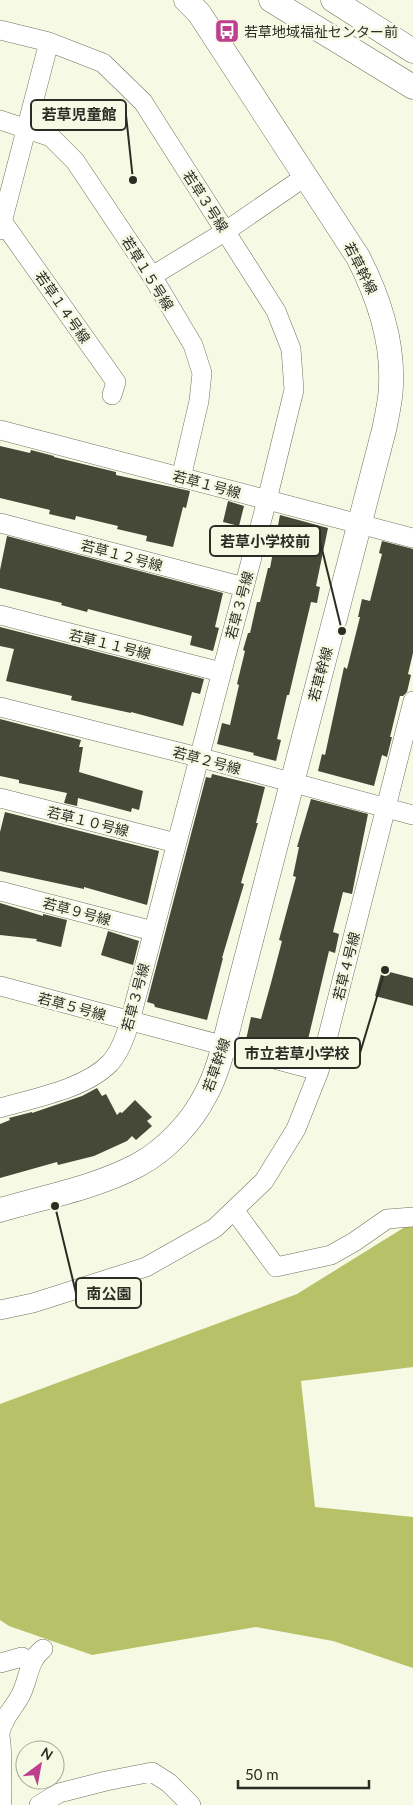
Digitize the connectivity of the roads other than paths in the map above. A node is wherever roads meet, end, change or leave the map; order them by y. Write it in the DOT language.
graph roads {
  1 [pos="186,0"];
  2 [pos="271,0"];
  3 [pos="301,0"];
  4 [pos="333,0"];
  5 [pos="0,30"];
  6 [pos="357,35"];
  7 [pos="49,42"];
  8 [pos="413,51"];
  9 [pos="413,61"];
  10 [pos="413,74"];
  11 [pos="413,87"];
  12 [pos="0,120"];
  13 [pos="26,128"];
  14 [pos="306,176"];
  15 [pos="1,225"];
  16 [pos="226,231"];
  17 [pos="152,276"];
  18 [pos="112,395"];
  19 [pos="0,430"];
  20 [pos="181,478"];
  21 [pos="267,500"];
  22 [pos="0,522"];
  23 [pos="359,524"];
  24 [pos="413,538"];
  25 [pos="244,587"];
  26 [pos="0,616"];
  27 [pos="221,672"];
  28 [pos="413,701"];
  29 [pos="0,707"];
  30 [pos="410,722"];
  31 [pos="198,757"];
  32 [pos="292,783"];
  33 [pos="0,798"];
  34 [pos="386,808"];
  35 [pos="413,815"];
  36 [pos="176,843"];
  37 [pos="0,891"];
  38 [pos="153,931"];
  39 [pos="0,986"];
  40 [pos="130,1021"];
  41 [pos="224,1047"];
  42 [pos="319,1071"];
  43 [pos="0,1108"];
  44 [pos="0,1210"];
  45 [pos="234,1210"];
  46 [pos="413,1217"];
  47 [pos="0,1310"];
  48 [pos="0,1663"];
  49 [pos="0,1734"];
  50 [pos="2,1805"];
  51 [pos="39,1805"];
  52 [pos="191,1805"];
  1 -- 14 [label="street, 若草幹線"];
  2 -- 11 [label="street"];
  3 -- 6 [label="street"];
  4 -- 8 [label="street"];
  5 -- 7 [label="street, 若草３号線"];
  6 -- 9 [label="street"];
  6 -- 10 [label="street"];
  7 -- 13 [label="street"];
  7 -- 16 [label="street, 若草３号線"];
  12 -- 13 [label="street, 若草１５号線"];
  13 -- 15 [label="street"];
  13 -- 17 [label="street, 若草１５号線"];
  14 -- 16 [label="street"];
  14 -- 23 [label="street, 若草幹線"];
  15 -- 18 [label="street, 若草１４号線"];
  16 -- 17 [label="street"];
  16 -- 21 [label="street, 若草３号線"];
  17 -- 20 [label="street, 若草１５号線"];
  19 -- 20 [label="street, 若草１号線"];
  20 -- 21 [label="street, 若草１号線"];
  21 -- 23 [label="street, 若草１号線"];
  21 -- 25 [label="street, 若草３号線"];
  22 -- 25 [label="street, 若草１２号線"];
  23 -- 24 [label="street, 若草１号線"];
  23 -- 32 [label="street, 若草幹線"];
  25 -- 27 [label="street, 若草３号線"];
  26 -- 27 [label="street, 若草１１号線"];
  27 -- 31 [label="street, 若草３号線"];
  28 -- 30 [label="street, 若草４号線"];
  29 -- 31 [label="street, 若草２号線"];
  30 -- 34 [label="street, 若草４号線"];
  31 -- 32 [label="street, 若草２号線"];
  31 -- 36 [label="street, 若草３号線"];
  32 -- 34 [label="street, 若草２号線"];
  32 -- 41 [label="street, 若草幹線"];
  33 -- 36 [label="street, 若草１０号線"];
  34 -- 35 [label="street, 若草２号線"];
  34 -- 42 [label="street, 若草４号線"];
  36 -- 38 [label="street, 若草３号線"];
  37 -- 38 [label="street, 若草９号線"];
  38 -- 40 [label="street, 若草３号線"];
  39 -- 40 [label="street, 若草５号線"];
  40 -- 41 [label="street, 若草５号線"];
  40 -- 43 [label="street, 若草３号線"];
  41 -- 42 [label="street, 若草５号線"];
  41 -- 44 [label="street, 若草幹線"];
  42 -- 45 [label="street, 若草４号線"];
  45 -- 46 [label="street"];
  45 -- 47 [label="street, 若草４号線"];
  48 -- 49 [label="street"];
  49 -- 50 [label="street"];
  51 -- 52 [label="street"];
}
